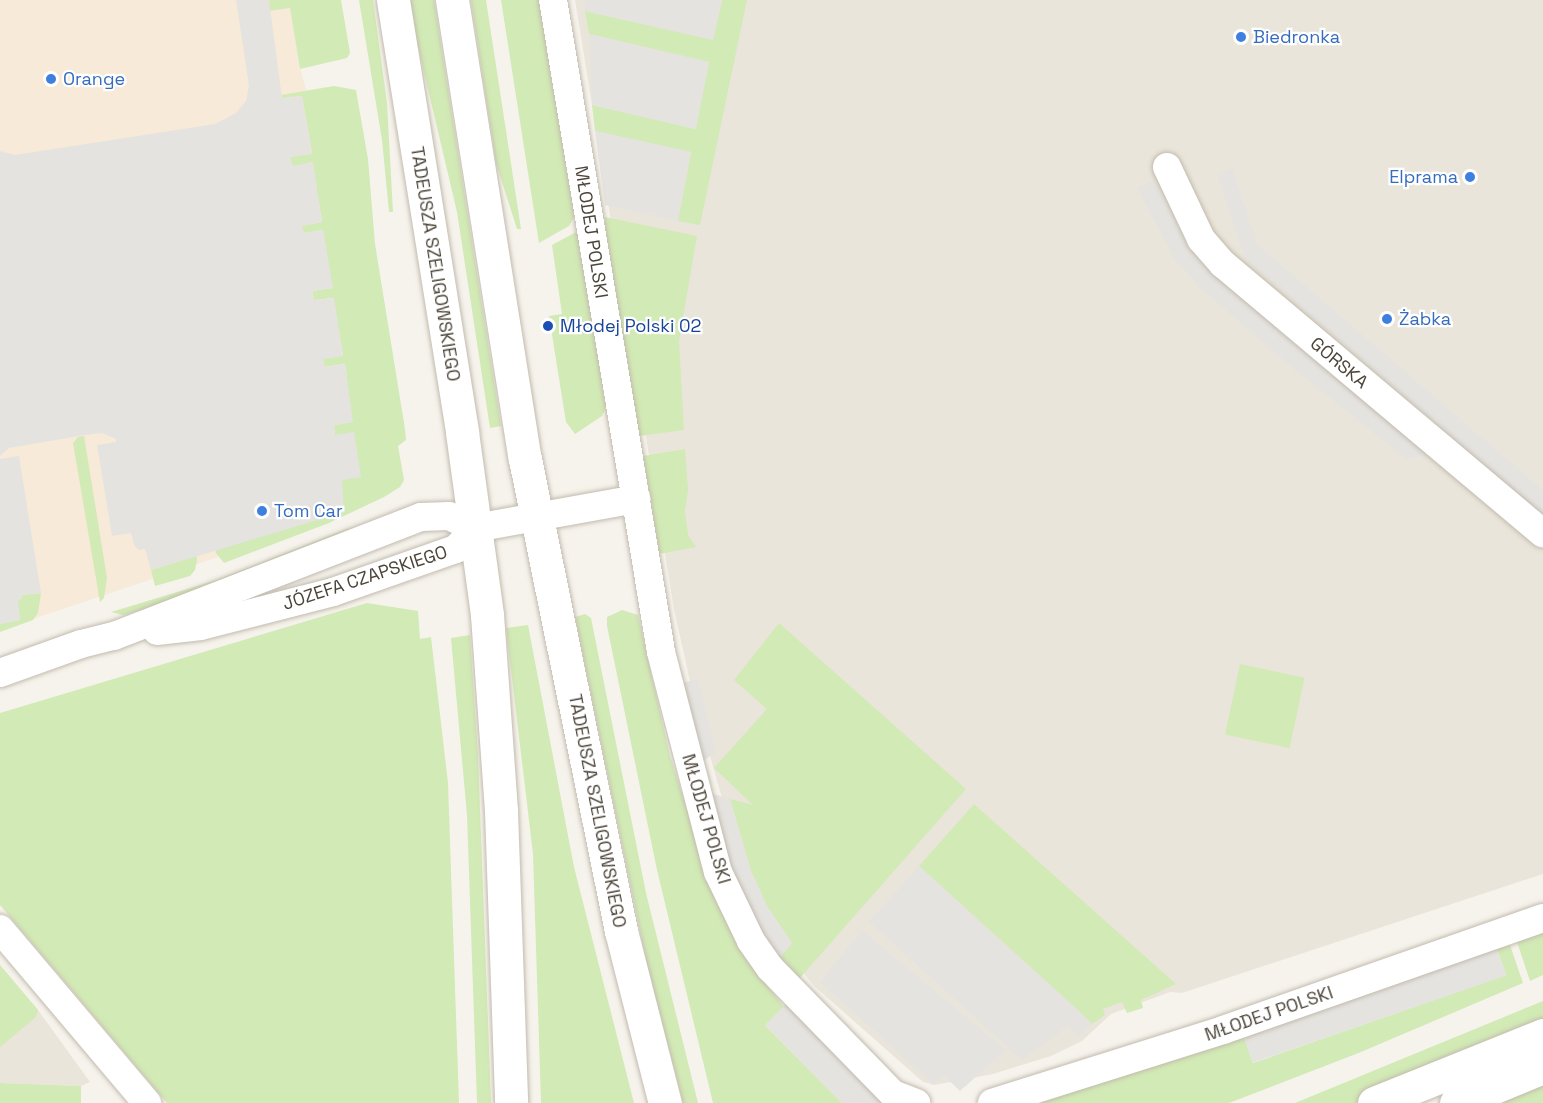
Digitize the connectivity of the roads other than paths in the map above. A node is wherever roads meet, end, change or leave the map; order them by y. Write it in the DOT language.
graph roads {
  1 [pos="393,0"];
  2 [pos="452,0"];
  3 [pos="553,0"];
  4 [pos="1167,167"];
  5 [pos="636,499"];
  6 [pos="537,517"];
  7 [pos="476,528"];
  8 [pos="1543,533"];
  9 [pos="114,636"];
  10 [pos="0,673"];
  11 [pos="1543,918"];
  12 [pos="0,929"];
  13 [pos="1543,1035"];
  14 [pos="1543,1067"];
  15 [pos="147,1103"];
  16 [pos="511,1103"];
  17 [pos="665,1103"];
  18 [pos="916,1103"];
  19 [pos="992,1103"];
  20 [pos="1374,1103"];
  21 [pos="1456,1103"];
  1 -- 7 [label="street, TADEUSZA SZELIGOWSKIEGO"];
  2 -- 6 [label="street, TADEUSZA SZELIGOWSKIEGO"];
  3 -- 5 [label="street, MŁODEJ POLSKI"];
  4 -- 8 [label="street, GÓRSKA"];
  5 -- 6 [label="street"];
  5 -- 18 [label="street, MŁODEJ POLSKI"];
  6 -- 7 [label="street"];
  6 -- 17 [label="street, TADEUSZA SZELIGOWSKIEGO"];
  7 -- 9 [label="street, JÓZEFA CZAPSKIEGO"];
  7 -- 9 [label="street, JÓZEFA CZAPSKIEGO"];
  7 -- 16 [label="street, TADEUSZA SZELIGOWSKIEGO"];
  9 -- 10 [label="street, JÓZEFA CZAPSKIEGO"];
  11 -- 19 [label="street, MŁODEJ POLSKI"];
  12 -- 15 [label="street"];
  13 -- 20 [label="street"];
  14 -- 21 [label="street"];
}
